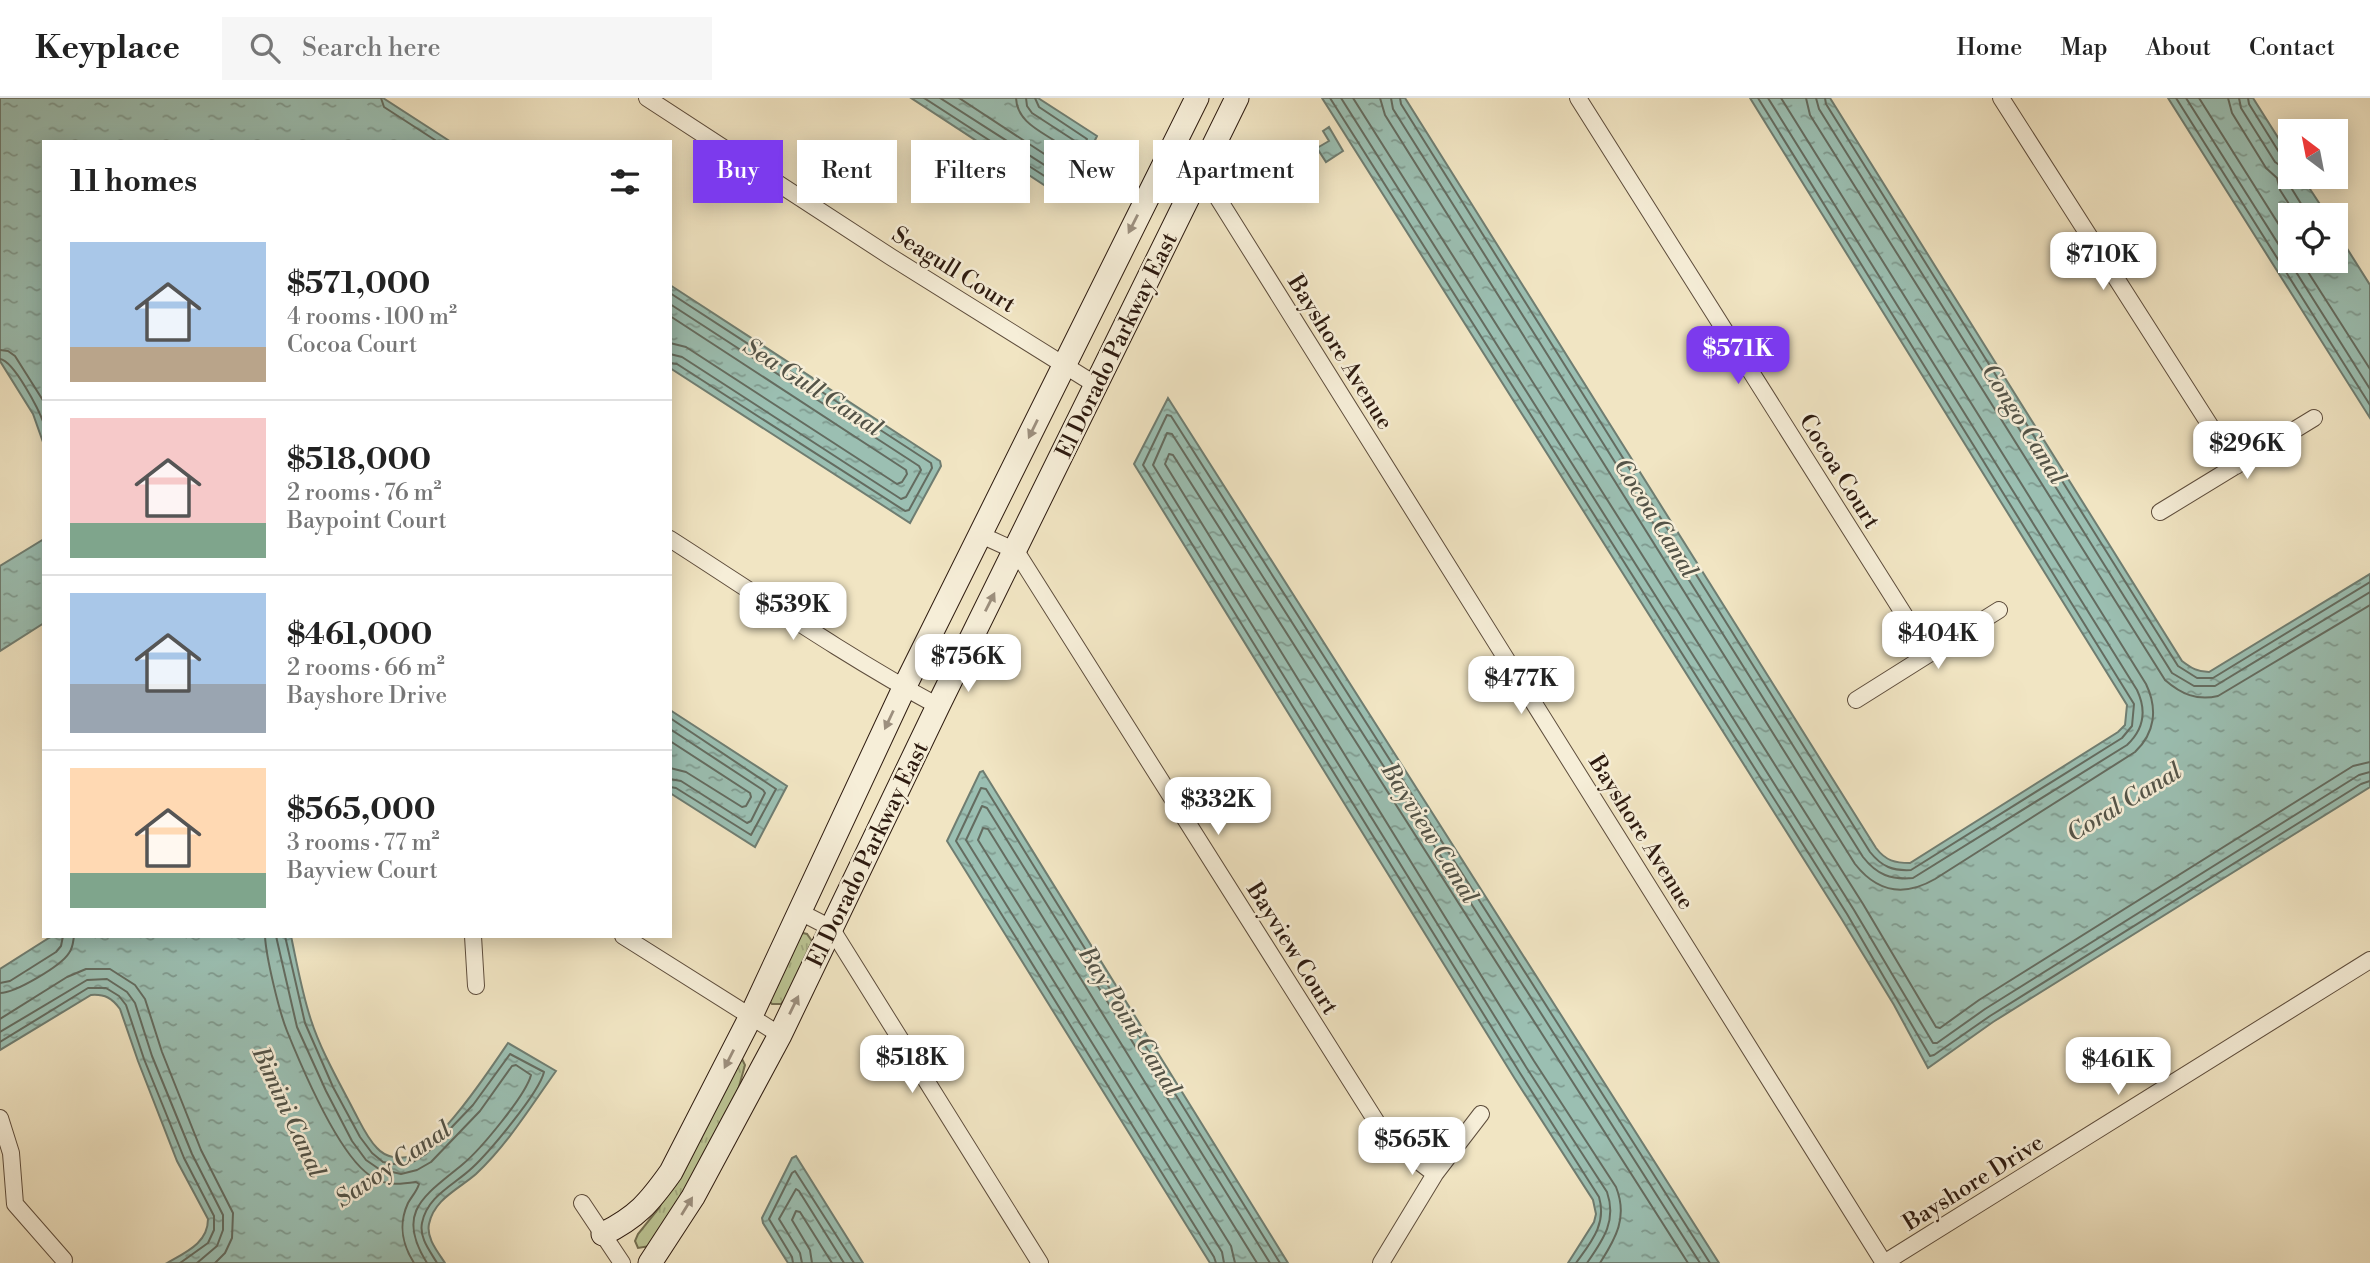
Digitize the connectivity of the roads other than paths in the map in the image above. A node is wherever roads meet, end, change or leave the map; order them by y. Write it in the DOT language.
graph roads {
  1 [pos="647,98"];
  2 [pos="1197,98"];
  3 [pos="1237,98"];
  4 [pos="1578,98"];
  5 [pos="2001,98"];
  6 [pos="1177,140"];
  7 [pos="1217,140"];
  8 [pos="1153,187"];
  9 [pos="1186,203"];
  10 [pos="1222,203"];
  11 [pos="1064,365"];
  12 [pos="1096,385"];
  13 [pos="2314,418"];
  14 [pos="2236,466"];
  15 [pos="2160,512"];
  16 [pos="981,535"];
  17 [pos="672,540"];
  18 [pos="1016,551"];
  19 [pos="1999,610"];
  20 [pos="1929,654"];
  21 [pos="904,688"];
  22 [pos="1856,700"];
  23 [pos="938,706"];
  24 [pos="800,912"];
  25 [pos="831,928"];
  26 [pos="473,938"];
  27 [pos="626,938"];
  28 [pos="2370,960"];
  29 [pos="476,985"];
  30 [pos="750,1018"];
  31 [pos="779,1035"];
  32 [pos="1481,1114"];
  33 [pos="0,1118"];
  34 [pos="1435,1174"];
  35 [pos="582,1203"];
  36 [pos="15,1205"];
  37 [pos="0,1212"];
  38 [pos="603,1234"];
  39 [pos="64,1260"];
  40 [pos="622,1263"];
  41 [pos="650,1263"];
  42 [pos="1040,1263"];
  43 [pos="1381,1263"];
  44 [pos="1884,1263"];
  1 -- 11 [label="street, Seagull Court"];
  2 -- 6 [label="street, El Dorado Parkway East"];
  3 -- 7 [label="street, El Dorado Parkway East"];
  4 -- 20 [label="street, Cocoa Court"];
  5 -- 14 [label="street"];
  8 -- 11 [label="street, El Dorado Parkway East, one-way"];
  9 -- 12 [label="street, El Dorado Parkway East"];
  10 -- 44 [label="street, Bayshore Avenue"];
  11 -- 12 [label="street, Seagull Court"];
  11 -- 16 [label="street, El Dorado Parkway East, one-way"];
  12 -- 18 [label="street, El Dorado Parkway East"];
  13 -- 14 [label="street"];
  14 -- 15 [label="street"];
  16 -- 18 [label="street"];
  16 -- 21 [label="street, El Dorado Parkway East"];
  17 -- 21 [label="street"];
  23 -- 18 [label="street, El Dorado Parkway East, one-way"];
  18 -- 34 [label="street, Bayview Court"];
  19 -- 20 [label="street"];
  20 -- 22 [label="street"];
  21 -- 23 [label="street"];
  21 -- 24 [label="street, El Dorado Parkway East, one-way"];
  23 -- 25 [label="street, El Dorado Parkway East"];
  24 -- 25 [label="street"];
  24 -- 30 [label="street, El Dorado Parkway East"];
  31 -- 25 [label="street, El Dorado Parkway East, one-way"];
  25 -- 42 [label="street"];
  26 -- 29 [label="street"];
  27 -- 30 [label="street"];
  28 -- 44 [label="street, Bayshore Drive"];
  30 -- 31 [label="street"];
  30 -- 38 [label="street, El Dorado Parkway East, one-way"];
  41 -- 31 [label="street, El Dorado Parkway East, one-way"];
  32 -- 34 [label="street"];
  33 -- 36 [label="street"];
  34 -- 43 [label="street"];
  35 -- 38 [label="street"];
  36 -- 37 [label="street"];
  36 -- 39 [label="street"];
  38 -- 40 [label="street"];
}
